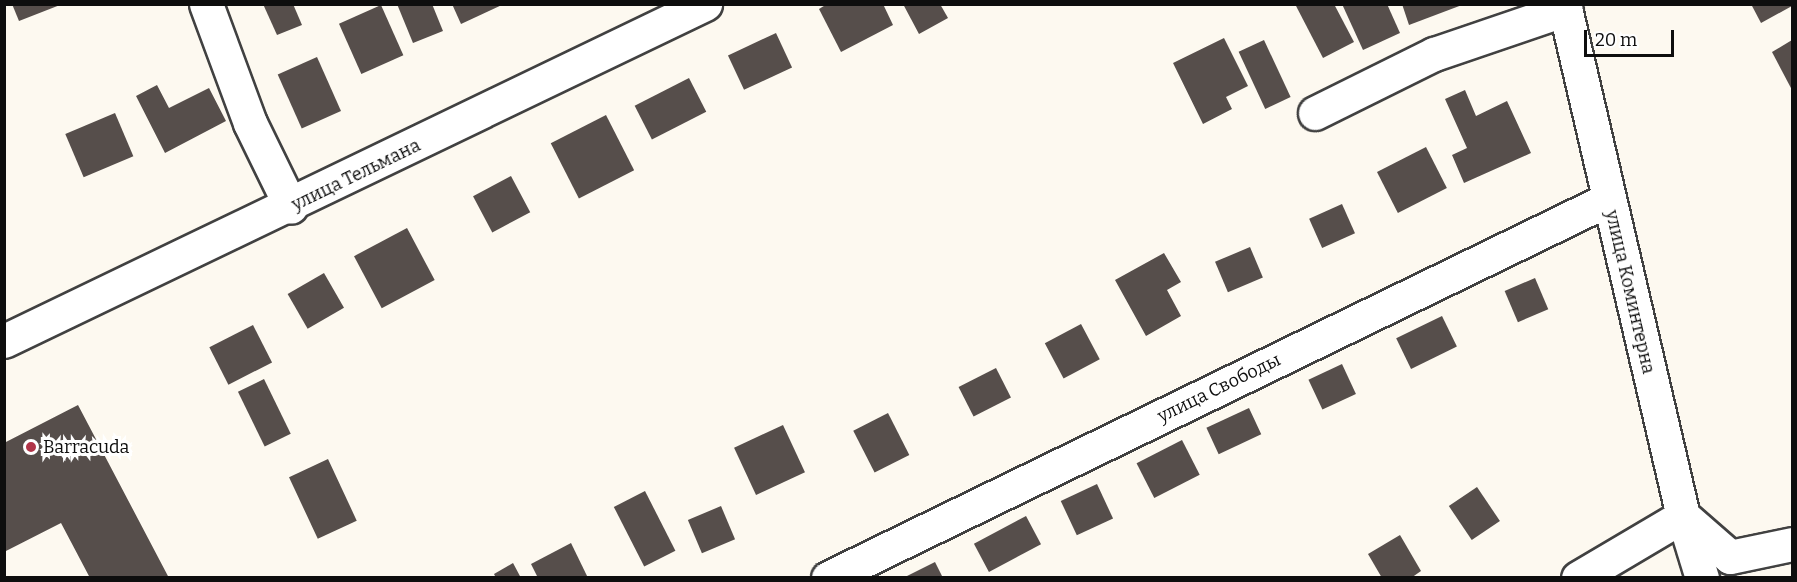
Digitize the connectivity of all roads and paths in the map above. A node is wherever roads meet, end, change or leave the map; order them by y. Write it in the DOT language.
graph roads {
  1 [pos="206,4"];
  2 [pos="705,4"];
  3 [pos="1565,7"];
  4 [pos="1315,113"];
  5 [pos="1609,199"];
  6 [pos="291,207"];
  7 [pos="4,341"];
  8 [pos="1683,516"];
  9 [pos="1792,544"];
  10 [pos="828,578"];
  11 [pos="1578,578"];
  12 [pos="1702,578"];
  1 -- 6 [label="street"];
  2 -- 6 [label="street, улица Тельмана"];
  3 -- 4 [label="street"];
  3 -- 5 [label="street, улица Коминтерна"];
  5 -- 8 [label="street, улица Коминтерна"];
  5 -- 10 [label="street, улица Свободы"];
  6 -- 7 [label="street, улица Тельмана"];
  8 -- 9 [label="street"];
  8 -- 11 [label="street"];
  8 -- 12 [label="street, улица Коминтерна"];
}
